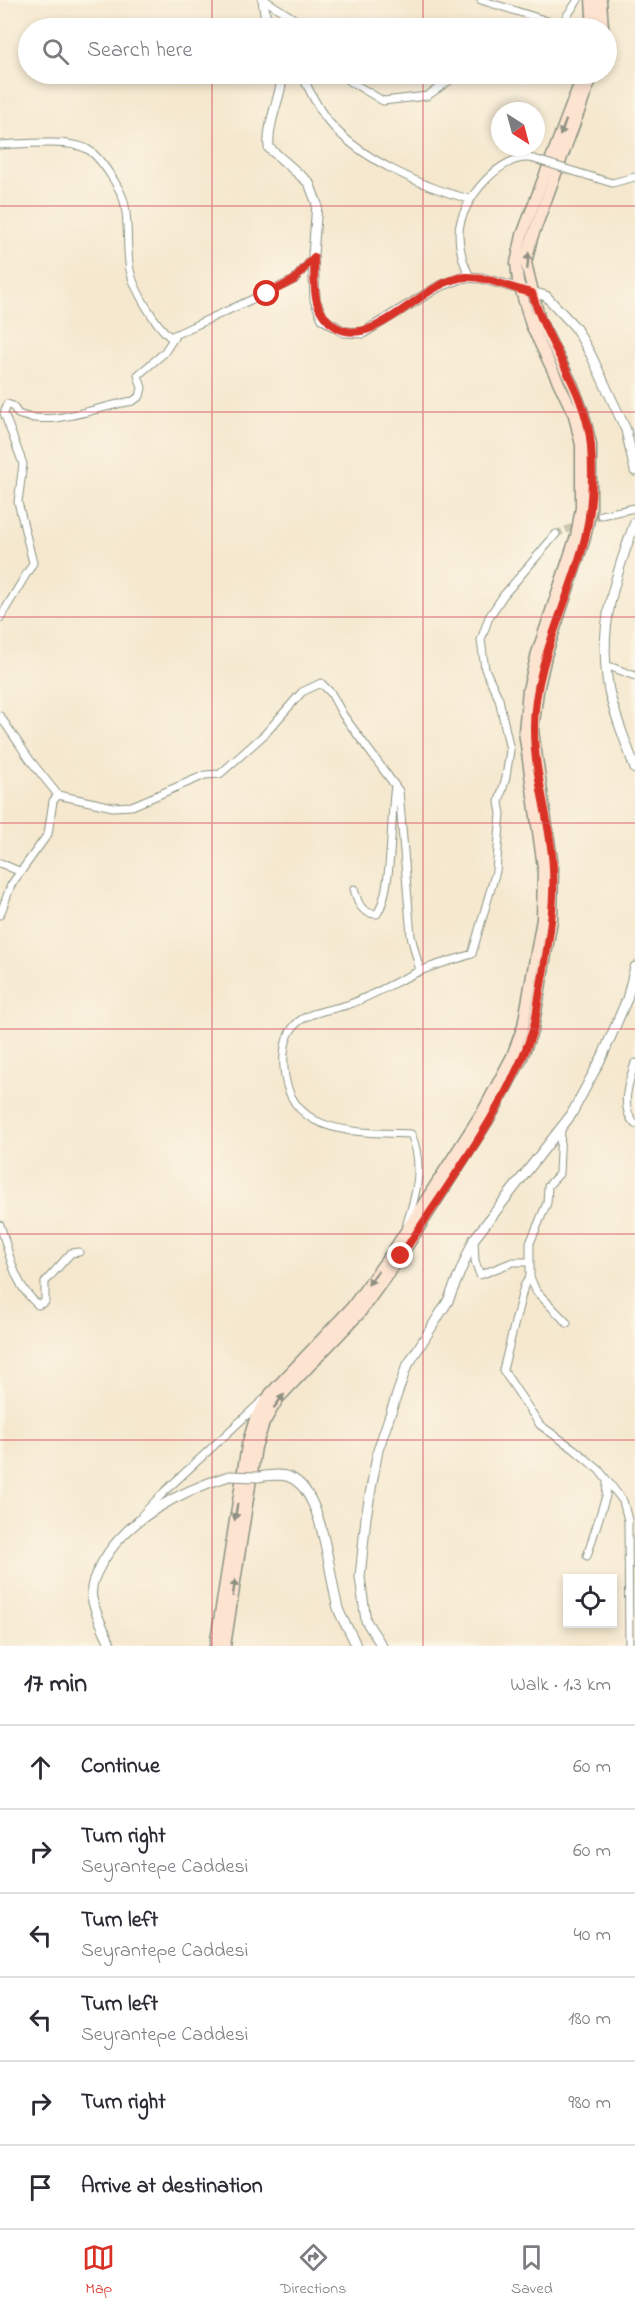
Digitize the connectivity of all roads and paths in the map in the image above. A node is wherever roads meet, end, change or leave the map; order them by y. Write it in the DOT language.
graph roads {
  1 [pos="264,0"];
  2 [pos="481,0"];
  3 [pos="579,0"];
  4 [pos="591,0"];
  5 [pos="601,0"];
  6 [pos="266,18"];
  7 [pos="292,18"];
  8 [pos="535,18"];
  9 [pos="565,18"];
  10 [pos="592,18"];
  11 [pos="602,18"];
  12 [pos="282,84"];
  13 [pos="307,84"];
  14 [pos="355,84"];
  15 [pos="444,84"];
  16 [pos="579,84"];
  17 [pos="589,84"];
  18 [pos="0,145"];
  19 [pos="634,176"];
  20 [pos="469,199"];
  21 [pos="314,257"];
  22 [pos="470,277"];
  23 [pos="526,292"];
  24 [pos="175,336"];
  25 [pos="632,448"];
  26 [pos="635,471"];
  27 [pos="635,508"];
  28 [pos="601,515"];
  29 [pos="635,522"];
  30 [pos="556,534"];
  31 [pos="0,618"];
  32 [pos="606,665"];
  33 [pos="635,676"];
  34 [pos="0,716"];
  35 [pos="635,769"];
  36 [pos="395,786"];
  37 [pos="58,795"];
  38 [pos="0,863"];
  39 [pos="21,872"];
  40 [pos="354,890"];
  41 [pos="0,915"];
  42 [pos="635,967"];
  43 [pos="420,971"];
  44 [pos="635,1063"];
  45 [pos="635,1124"];
  46 [pos="561,1126"];
  47 [pos="0,1225"];
  48 [pos="404,1234"];
  49 [pos="474,1239"];
  50 [pos="79,1252"];
  51 [pos="530,1262"];
  52 [pos="530,1277"];
  53 [pos="567,1323"];
  54 [pos="272,1392"];
  55 [pos="607,1483"];
  56 [pos="135,1523"];
  57 [pos="587,1556"];
  58 [pos="111,1646"];
  59 [pos="215,1646"];
  60 [pos="225,1646"];
  61 [pos="356,1646"];
  62 [pos="382,1646"];
  63 [pos="629,1646"];
  1 -- 6 [label="street"];
  1 -- 7 [label="street"];
  2 -- 8 [label="street"];
  3 -- 9 [label="street"];
  4 -- 10 [label="main road"];
  5 -- 11 [label="main road"];
  12 -- 21 [label="street"];
  13 -- 20 [label="street"];
  14 -- 15 [label="street"];
  16 -- 23 [label="main road, one-way"];
  23 -- 17 [label="main road, one-way"];
  18 -- 24 [label="street"];
  19 -- 20 [label="street, bridge"];
  20 -- 22 [label="street"];
  21 -- 22 [label="street"];
  21 -- 24 [label="street"];
  22 -- 23 [label="street"];
  23 -- 25 [label="street"];
  23 -- 48 [label="main road"];
  60 -- 23 [label="main road, one-way"];
  24 -- 31 [label="street"];
  25 -- 26 [label="street"];
  27 -- 28 [label="street"];
  29 -- 32 [label="street"];
  30 -- 43 [label="street"];
  32 -- 33 [label="street"];
  32 -- 35 [label="street"];
  34 -- 37 [label="street"];
  36 -- 37 [label="street"];
  36 -- 40 [label="street"];
  36 -- 43 [label="street"];
  37 -- 39 [label="street"];
  38 -- 39 [label="street"];
  39 -- 41 [label="street"];
  42 -- 46 [label="street"];
  43 -- 48 [label="street"];
  44 -- 45 [label="street"];
  46 -- 49 [label="street"];
  46 -- 51 [label="street"];
  47 -- 50 [label="street"];
  48 -- 54 [label="main road, one-way"];
  49 -- 51 [label="street"];
  49 -- 62 [label="street"];
  51 -- 52 [label="street"];
  52 -- 53 [label="street"];
  52 -- 55 [label="street"];
  54 -- 56 [label="street"];
  54 -- 59 [label="main road, one-way"];
  55 -- 57 [label="street"];
  55 -- 63 [label="street"];
  56 -- 58 [label="street"];
  56 -- 61 [label="street, bridge"];
}
